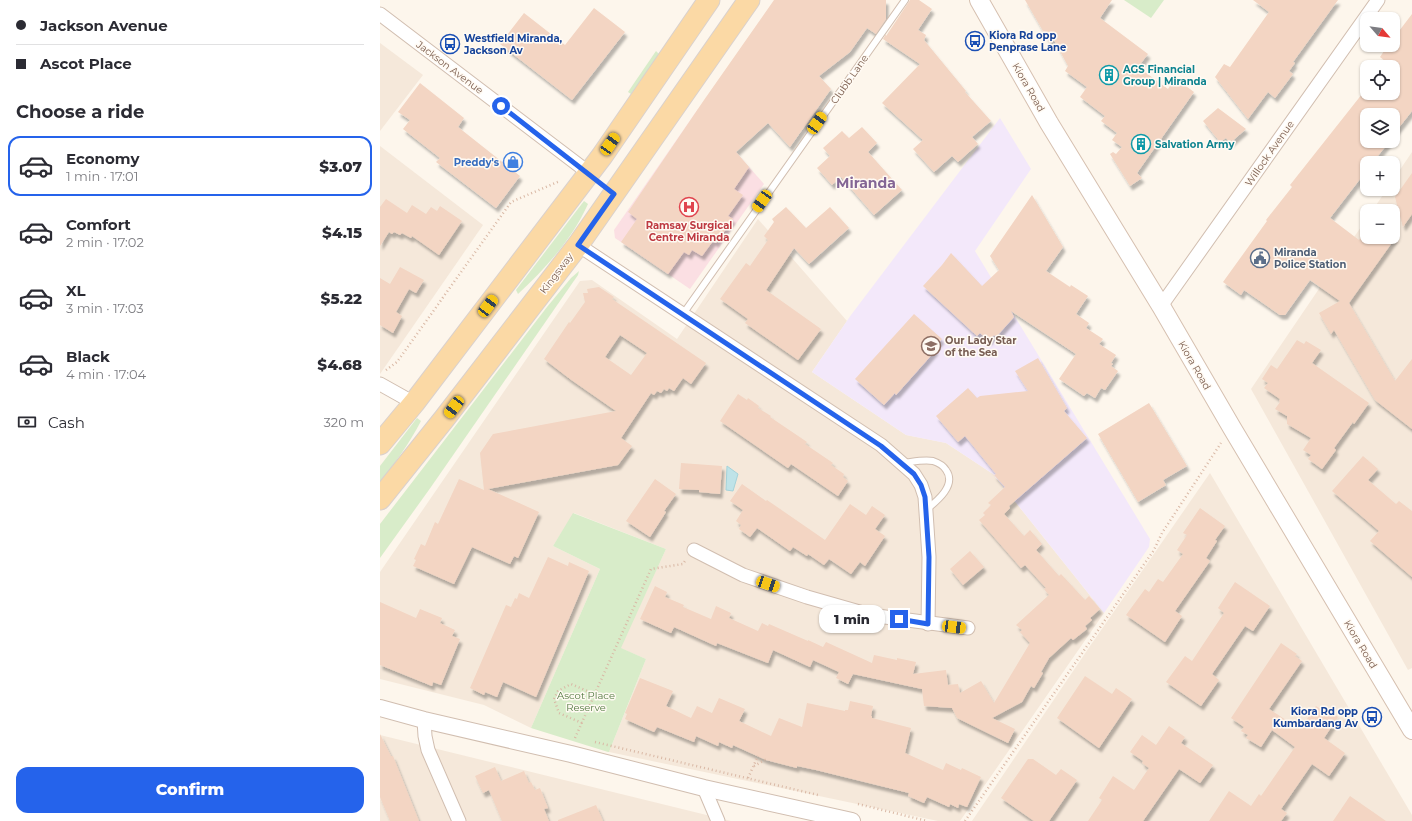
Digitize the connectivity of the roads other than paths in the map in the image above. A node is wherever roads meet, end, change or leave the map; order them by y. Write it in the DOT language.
graph roads {
  1 [pos="709,0"];
  2 [pos="749,0"];
  3 [pos="905,0"];
  4 [pos="1378,0"];
  5 [pos="983,2"];
  6 [pos="380,14"];
  7 [pos="589,174"];
  8 [pos="614,194"];
  9 [pos="578,245"];
  10 [pos="1161,306"];
  11 [pos="683,314"];
  12 [pos="380,384"];
  13 [pos="414,403"];
  14 [pos="444,419"];
  15 [pos="380,444"];
  16 [pos="901,463"];
  17 [pos="380,499"];
  18 [pos="926,510"];
  19 [pos="694,550"];
  20 [pos="928,624"];
  21 [pos="968,628"];
  22 [pos="380,708"];
  23 [pos="424,720"];
  24 [pos="1412,730"];
  25 [pos="704,788"];
  26 [pos="459,821"];
  27 [pos="718,821"];
  28 [pos="852,821"];
  1 -- 7 [label="main road"];
  2 -- 8 [label="main road, Kingsway"];
  3 -- 11 [label="lane, Clubb Lane"];
  4 -- 10 [label="street, Willock Avenue"];
  5 -- 10 [label="main road, Kiora Road"];
  6 -- 7 [label="street, Jackson Avenue"];
  7 -- 8 [label="main road, Jackson Avenue"];
  7 -- 13 [label="main road"];
  8 -- 9 [label="main road, Kingsway"];
  9 -- 11 [label="street"];
  9 -- 14 [label="main road, Kingsway"];
  10 -- 24 [label="main road, Kiora Road"];
  11 -- 16 [label="street"];
  12 -- 13 [label="street"];
  13 -- 14 [label="main road"];
  13 -- 15 [label="main road"];
  14 -- 17 [label="main road, Kingsway"];
  16 -- 18 [label="street"];
  16 -- 18 [label="lane"];
  18 -- 20 [label="street"];
  19 -- 20 [label="street"];
  20 -- 21 [label="street"];
  22 -- 23 [label="street"];
  23 -- 25 [label="street"];
  23 -- 26 [label="street"];
  25 -- 27 [label="street"];
  25 -- 28 [label="street"];
}
